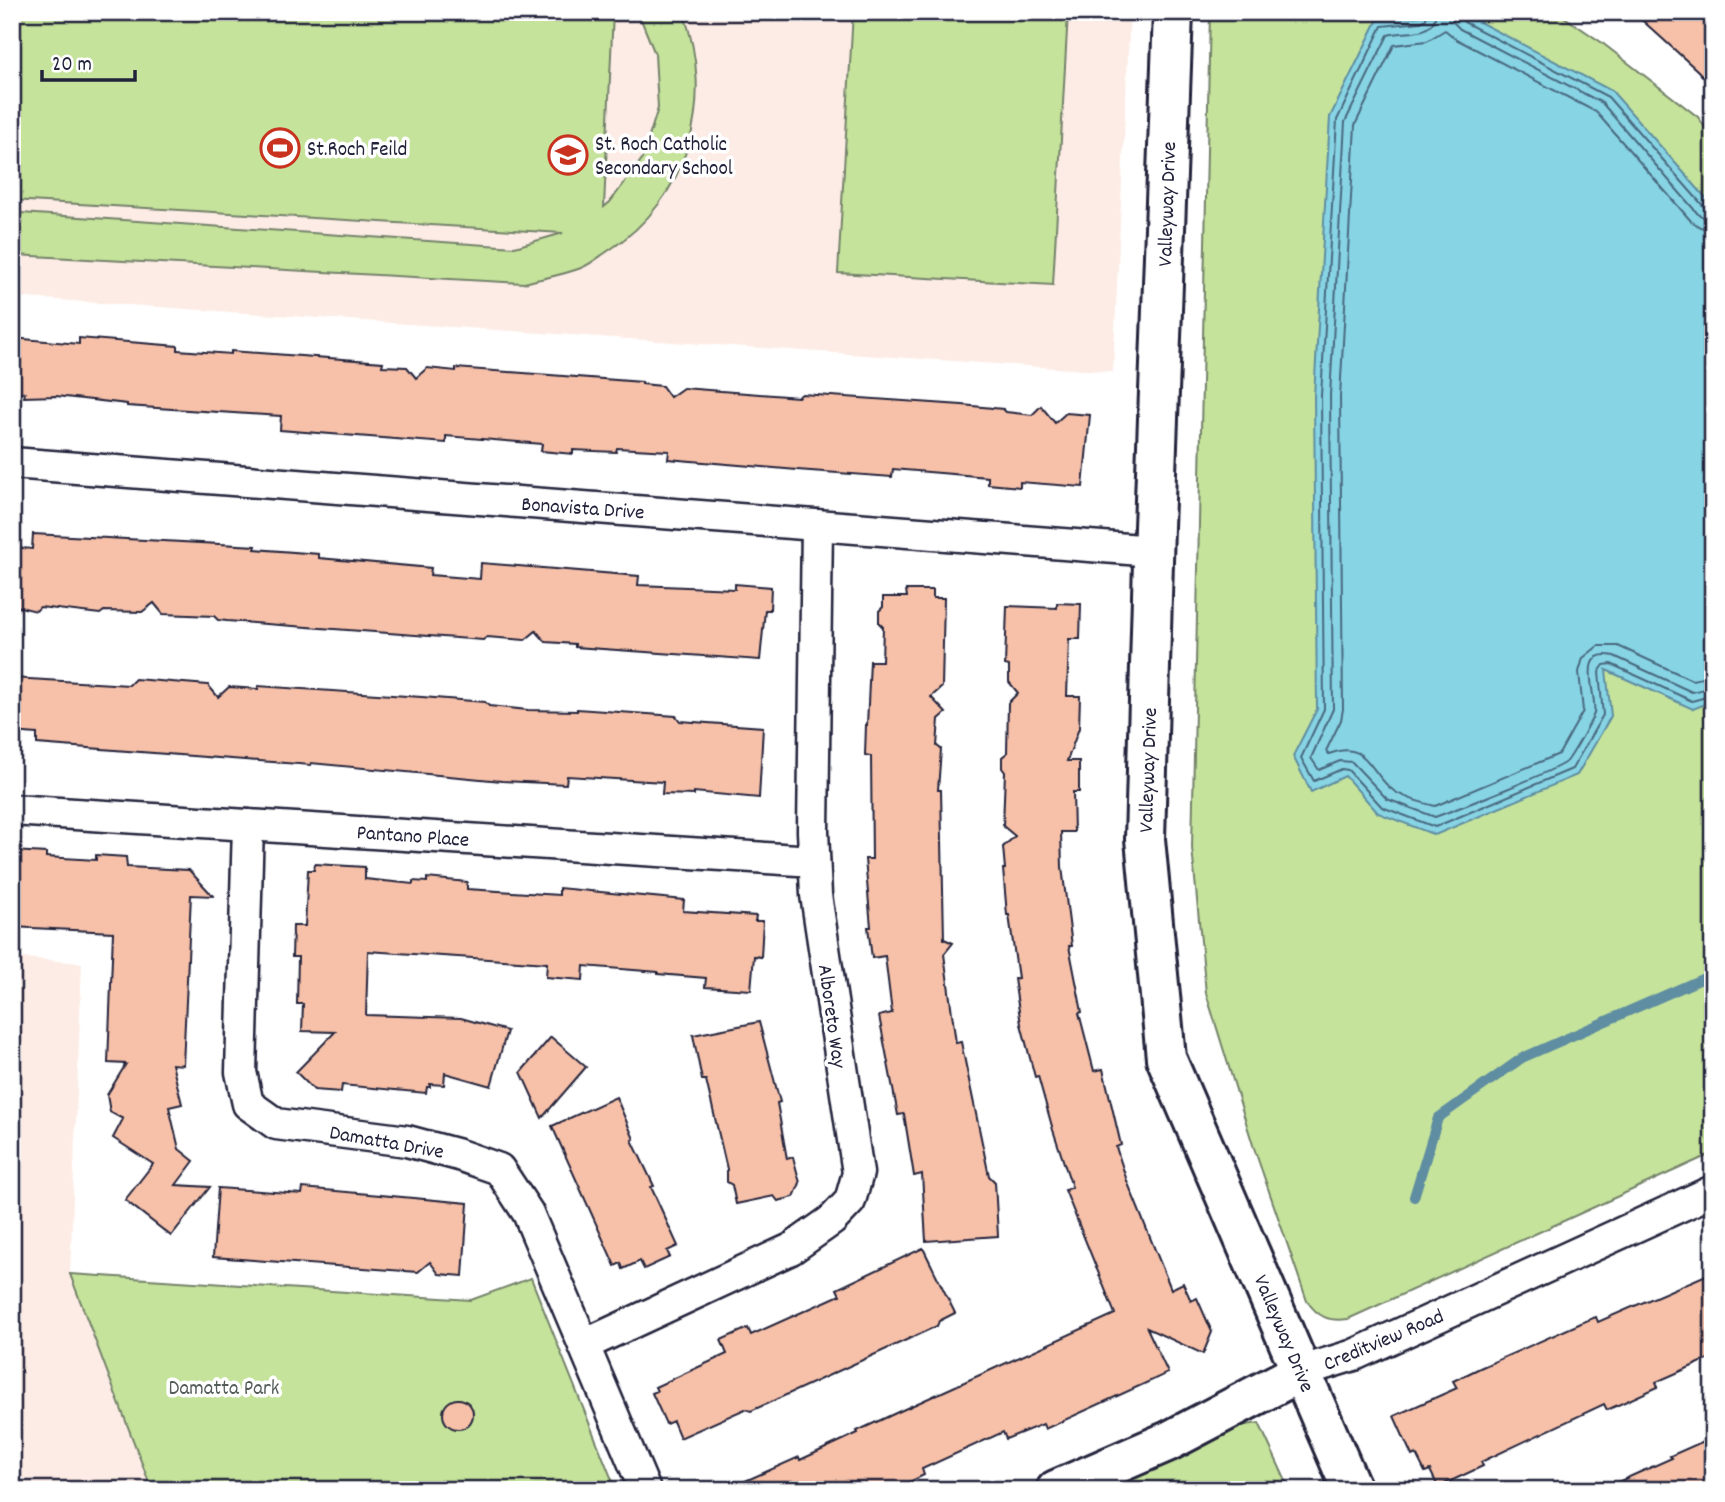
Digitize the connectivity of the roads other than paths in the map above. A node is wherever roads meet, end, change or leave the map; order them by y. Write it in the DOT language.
graph roads {
  1 [pos="1173,12"];
  2 [pos="12,463"];
  3 [pos="817,525"];
  4 [pos="1154,551"];
  5 [pos="12,810"];
  6 [pos="247,825"];
  7 [pos="814,861"];
  8 [pos="1713,1191"];
  9 [pos="584,1345"];
  10 [pos="1302,1371"];
  11 [pos="645,1490"];
  12 [pos="1056,1490"];
  13 [pos="1352,1490"];
  1 -- 4 [label="street, Valleyway Drive"];
  2 -- 3 [label="street, Bonavista Drive"];
  3 -- 4 [label="street, Bonavista Drive"];
  3 -- 7 [label="street, Alboreto Way"];
  4 -- 10 [label="street, Valleyway Drive"];
  5 -- 6 [label="street, Pantano Place"];
  6 -- 7 [label="street, Pantano Place"];
  6 -- 9 [label="street, Damatta Drive"];
  7 -- 9 [label="street, Alboreto Way"];
  8 -- 10 [label="street, Creditview Road"];
  9 -- 11 [label="street, Damatta Drive"];
  10 -- 12 [label="street, Creditview Road"];
  10 -- 13 [label="street, Valleyway Drive"];
}
